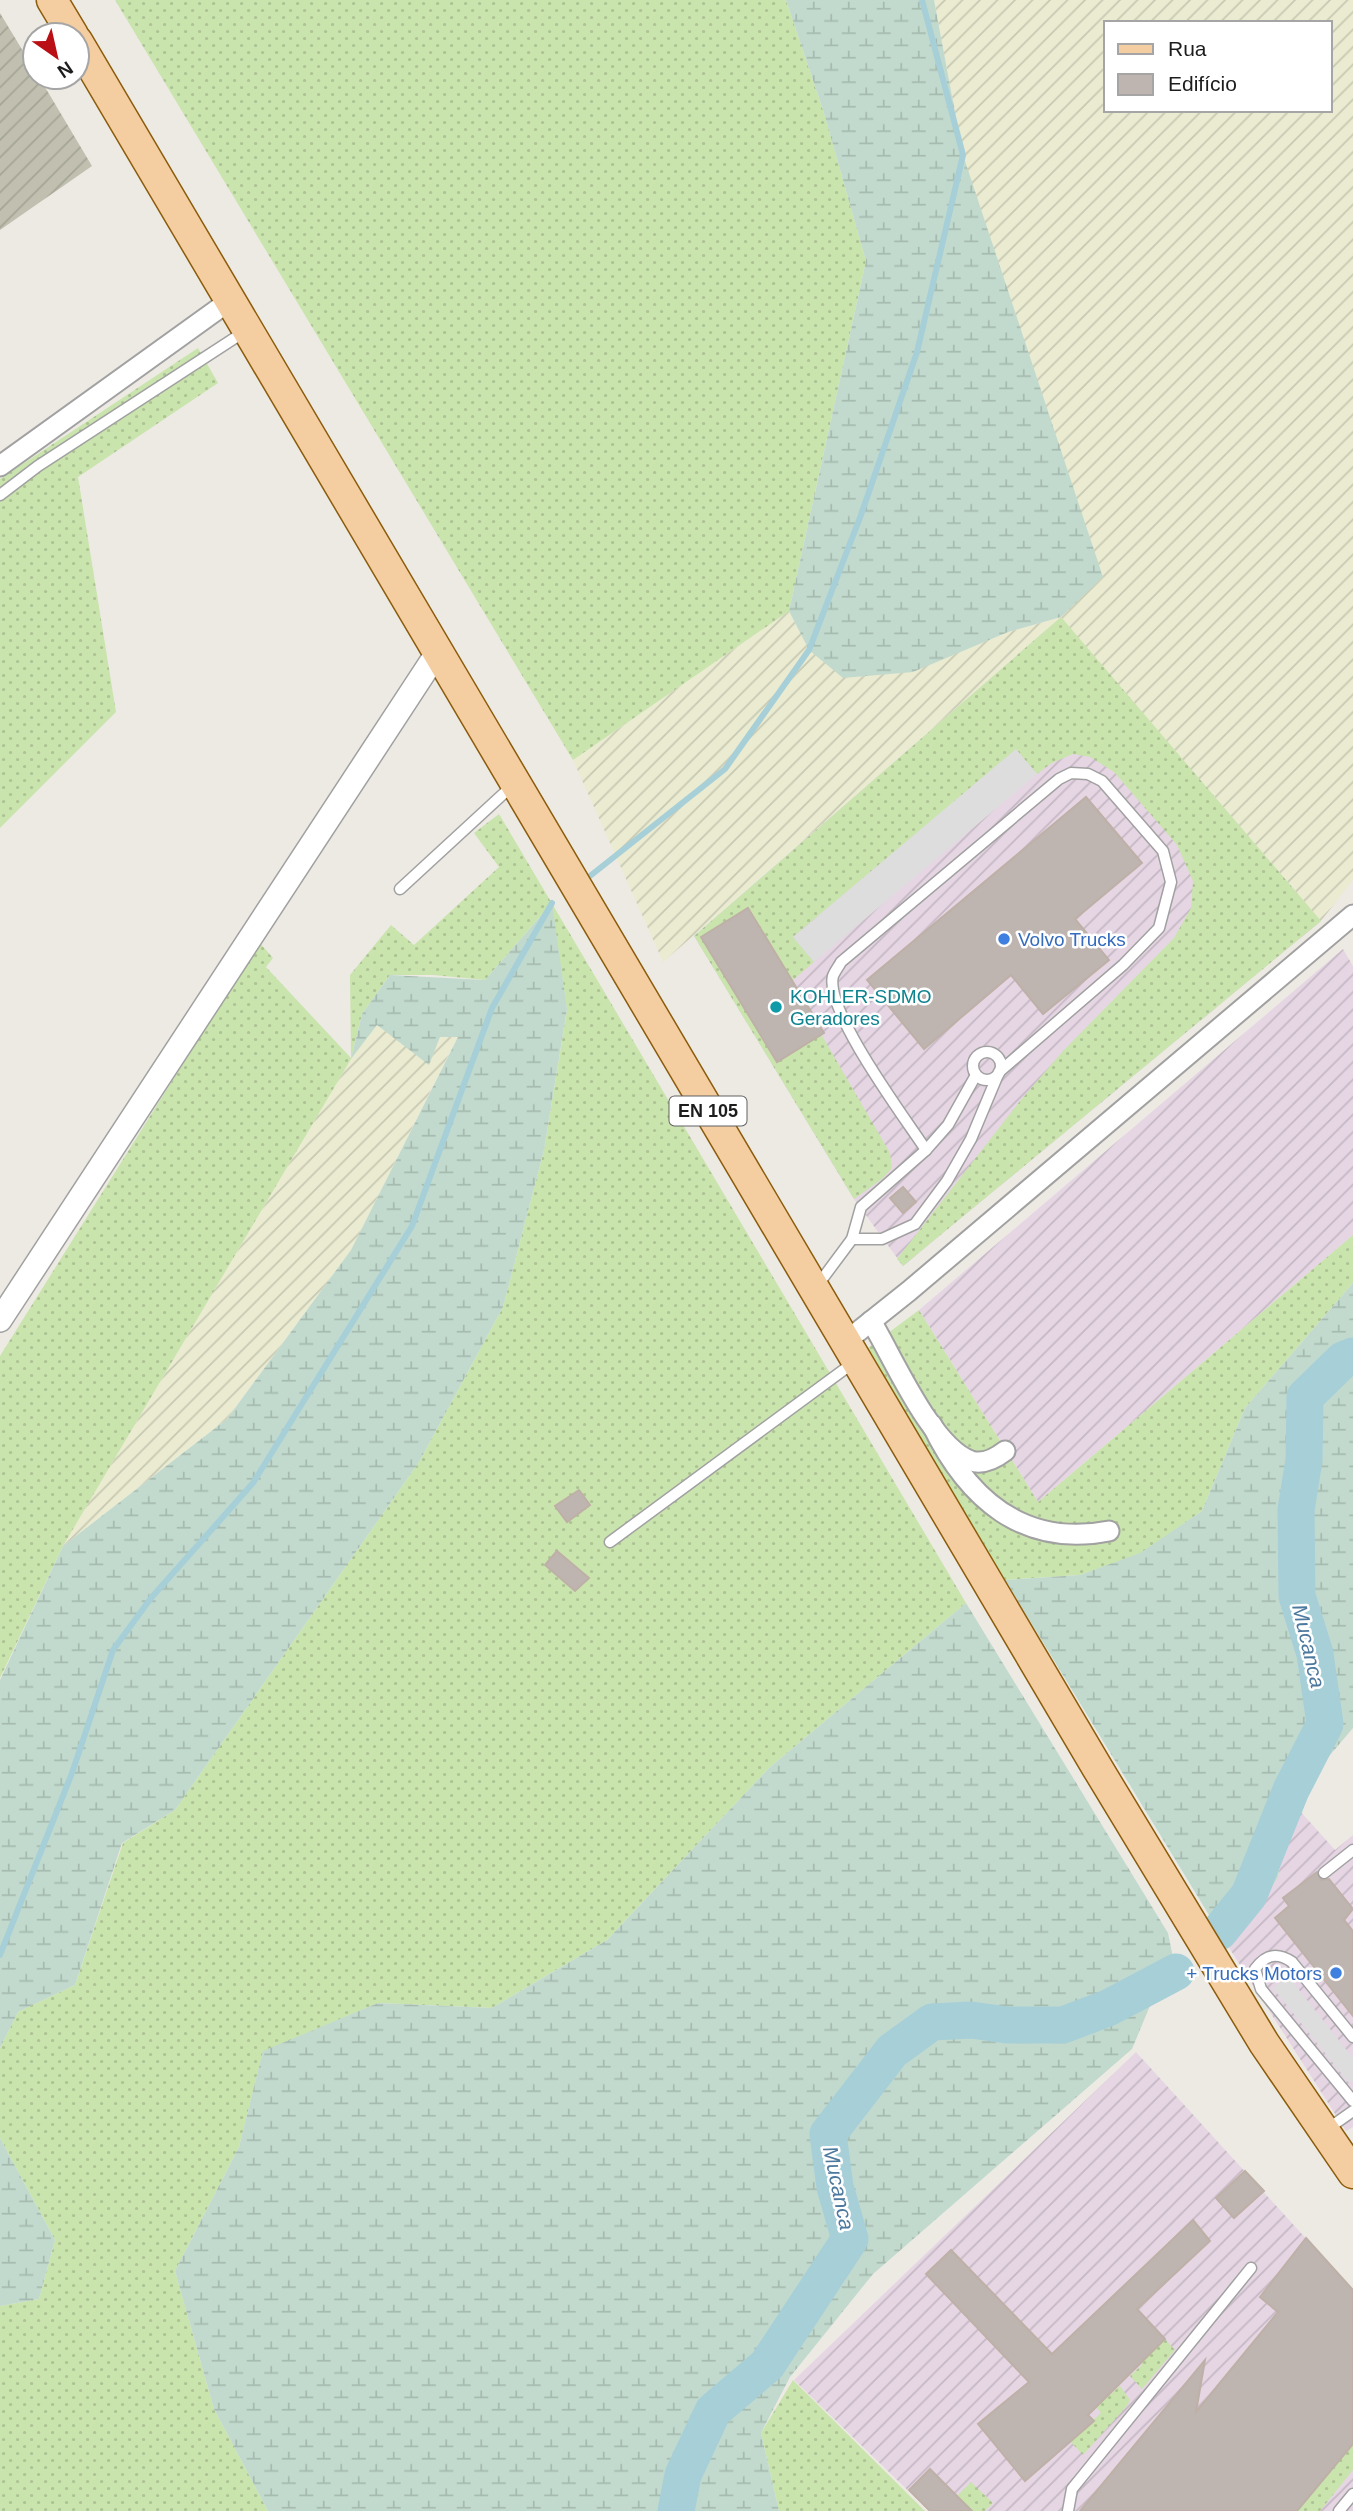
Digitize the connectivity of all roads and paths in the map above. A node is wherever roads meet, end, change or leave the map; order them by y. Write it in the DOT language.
graph roads {
  1 [pos="52,0"];
  2 [pos="65,21"];
  3 [pos="91,64"];
  4 [pos="232,299"];
  5 [pos="249,329"];
  6 [pos="0,466"];
  7 [pos="0,495"];
  8 [pos="437,653"];
  9 [pos="514,784"];
  10 [pos="400,889"];
  11 [pos="1353,915"];
  12 [pos="999,1072"];
  13 [pos="976,1075"];
  14 [pos="926,1150"];
  15 [pos="852,1239"];
  16 [pos="814,1290"];
  17 [pos="0,1320"];
  18 [pos="872,1321"];
  19 [pos="850,1351"];
  20 [pos="932,1425"];
  21 [pos="1005,1451"];
  22 [pos="1109,1531"];
  23 [pos="610,1542"];
  24 [pos="1349,1854"];
  25 [pos="1353,1868"];
  26 [pos="1324,1873"];
  27 [pos="1353,2038"];
  28 [pos="1353,2101"];
  29 [pos="1353,2111"];
  30 [pos="1323,2132"];
  31 [pos="1353,2173"];
  32 [pos="1251,2268"];
  33 [pos="1353,2494"];
  34 [pos="1068,2511"];
  35 [pos="1339,2511"];
  1 -- 2 [label="main road"];
  3 -- 4 [label="main road, EN 105"];
  4 -- 5 [label="main road, EN 105"];
  4 -- 6 [label="street"];
  5 -- 7 [label="lane"];
  5 -- 8 [label="main road, EN 105"];
  8 -- 9 [label="main road, EN 105"];
  8 -- 17 [label="street"];
  9 -- 10 [label="lane"];
  9 -- 16 [label="main road, EN 105"];
  11 -- 18 [label="street"];
  12 -- 13 [label="lane"];
  12 -- 13 [label="lane"];
  12 -- 14 [label="lane"];
  12 -- 15 [label="lane"];
  13 -- 14 [label="lane"];
  14 -- 15 [label="lane"];
  15 -- 16 [label="lane"];
  16 -- 19 [label="main road, EN 105"];
  18 -- 19 [label="street"];
  18 -- 20 [label="street"];
  19 -- 23 [label="lane"];
  19 -- 30 [label="main road, EN 105"];
  20 -- 21 [label="street"];
  20 -- 22 [label="street"];
  24 -- 25 [label="lane"];
  24 -- 26 [label="lane"];
  27 -- 28 [label="lane"];
  29 -- 30 [label="lane"];
  30 -- 31 [label="main road, EN 105"];
  32 -- 34 [label="lane"];
  33 -- 35 [label="lane"];
}
